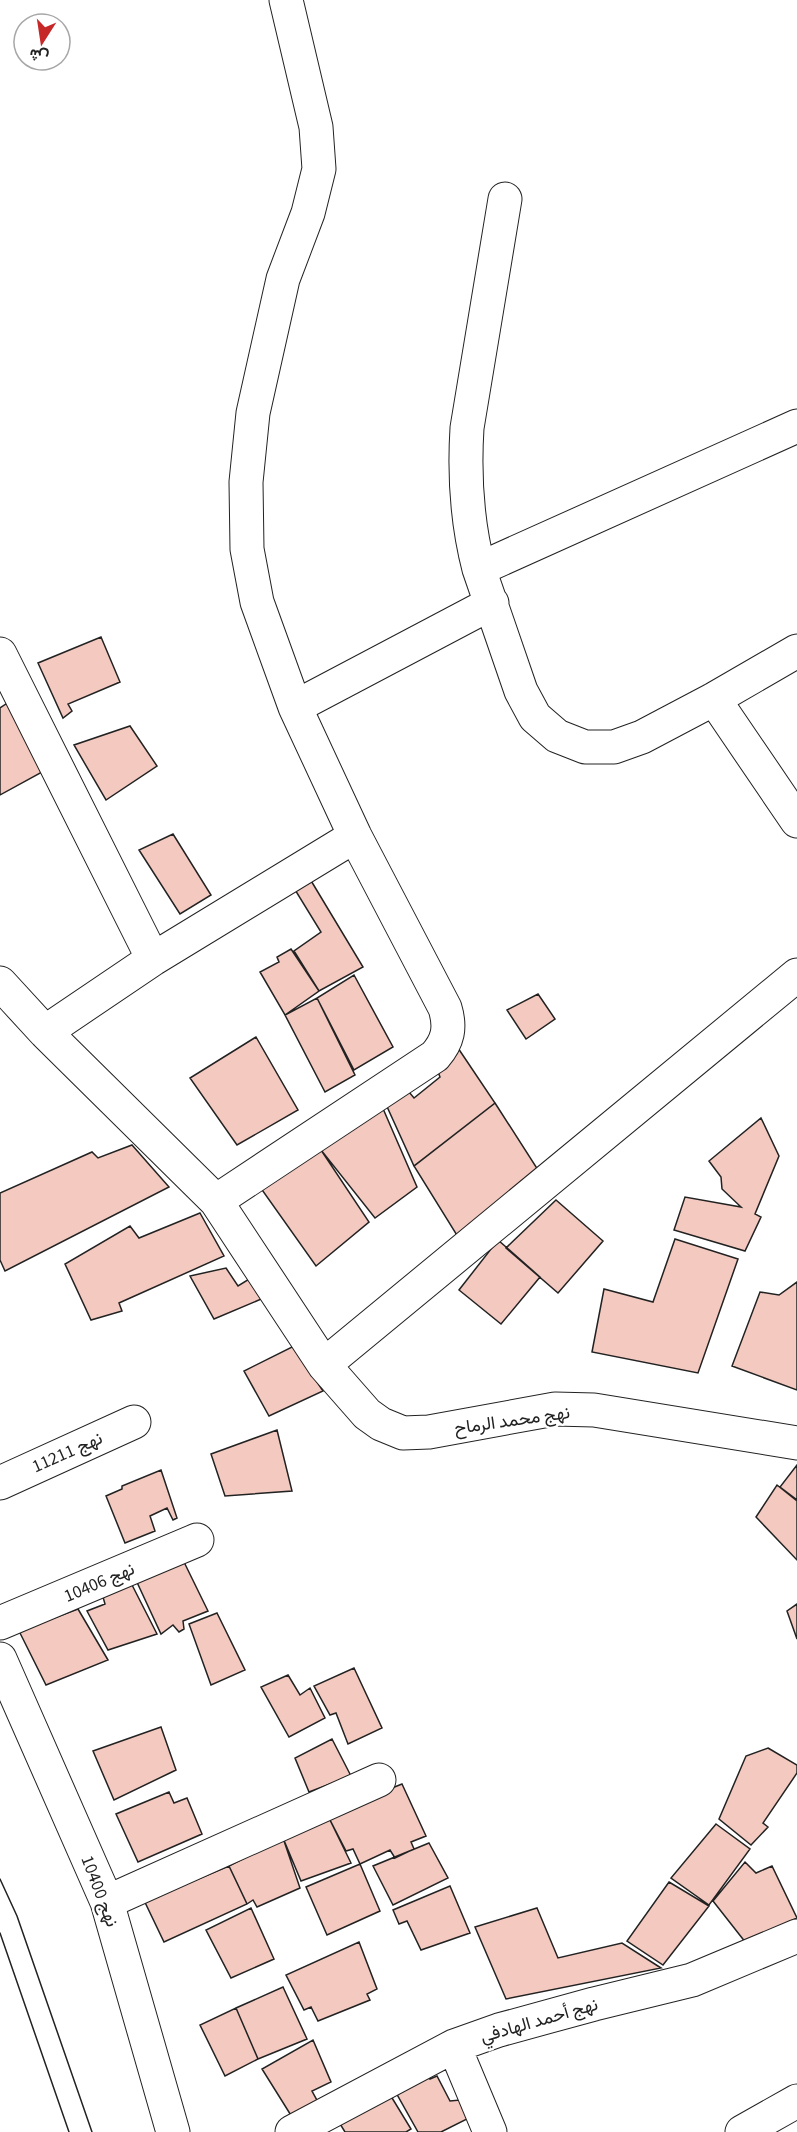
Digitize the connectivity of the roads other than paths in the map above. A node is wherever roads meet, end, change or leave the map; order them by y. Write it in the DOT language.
graph roads {
  1 [pos="286,0"];
  2 [pos="505,199"];
  3 [pos="797,426"];
  4 [pos="479,569"];
  5 [pos="492,603"];
  6 [pos="797,651"];
  7 [pos="0,654"];
  8 [pos="714,699"];
  9 [pos="295,707"];
  10 [pos="797,821"];
  11 [pos="356,836"];
  12 [pos="153,958"];
  13 [pos="797,975"];
  14 [pos="0,983"];
  15 [pos="45,1032"];
  16 [pos="216,1202"];
  17 [pos="324,1365"];
  18 [pos="134,1422"];
  19 [pos="797,1443"];
  20 [pos="0,1483"];
  21 [pos="197,1540"];
  22 [pos="0,1623"];
  23 [pos="0,1659"];
  24 [pos="379,1780"];
  25 [pos="107,1902"];
  26 [pos="797,1936"];
  27 [pos="454,2046"];
  28 [pos="787,2115"];
  29 [pos="173,2132"];
  30 [pos="292,2132"];
  31 [pos="490,2132"];
  32 [pos="742,2132"];
  1 -- 9 [label="street"];
  2 -- 4 [label="street"];
  3 -- 4 [label="street"];
  4 -- 5 [label="street"];
  5 -- 8 [label="street"];
  5 -- 9 [label="street"];
  6 -- 8 [label="street"];
  7 -- 12 [label="street"];
  8 -- 10 [label="street"];
  9 -- 11 [label="street"];
  11 -- 12 [label="street"];
  11 -- 16 [label="street"];
  12 -- 15 [label="street"];
  13 -- 17 [label="street"];
  14 -- 15 [label="street, نهج محمد الرماح"];
  15 -- 16 [label="street, نهج محمد الرماح"];
  16 -- 17 [label="street, نهج محمد الرماح"];
  17 -- 19 [label="street, نهج محمد الرماح"];
  18 -- 20 [label="street, نهج 11211"];
  21 -- 22 [label="street, نهج 10406"];
  23 -- 25 [label="street, نهج 10400"];
  24 -- 25 [label="street"];
  25 -- 29 [label="street, نهج 10400"];
  26 -- 27 [label="street, نهج أحمد الهادفي"];
  27 -- 30 [label="street, نهج أحمد الهادفي"];
  27 -- 31 [label="street"];
  28 -- 32 [label="street"];
}
